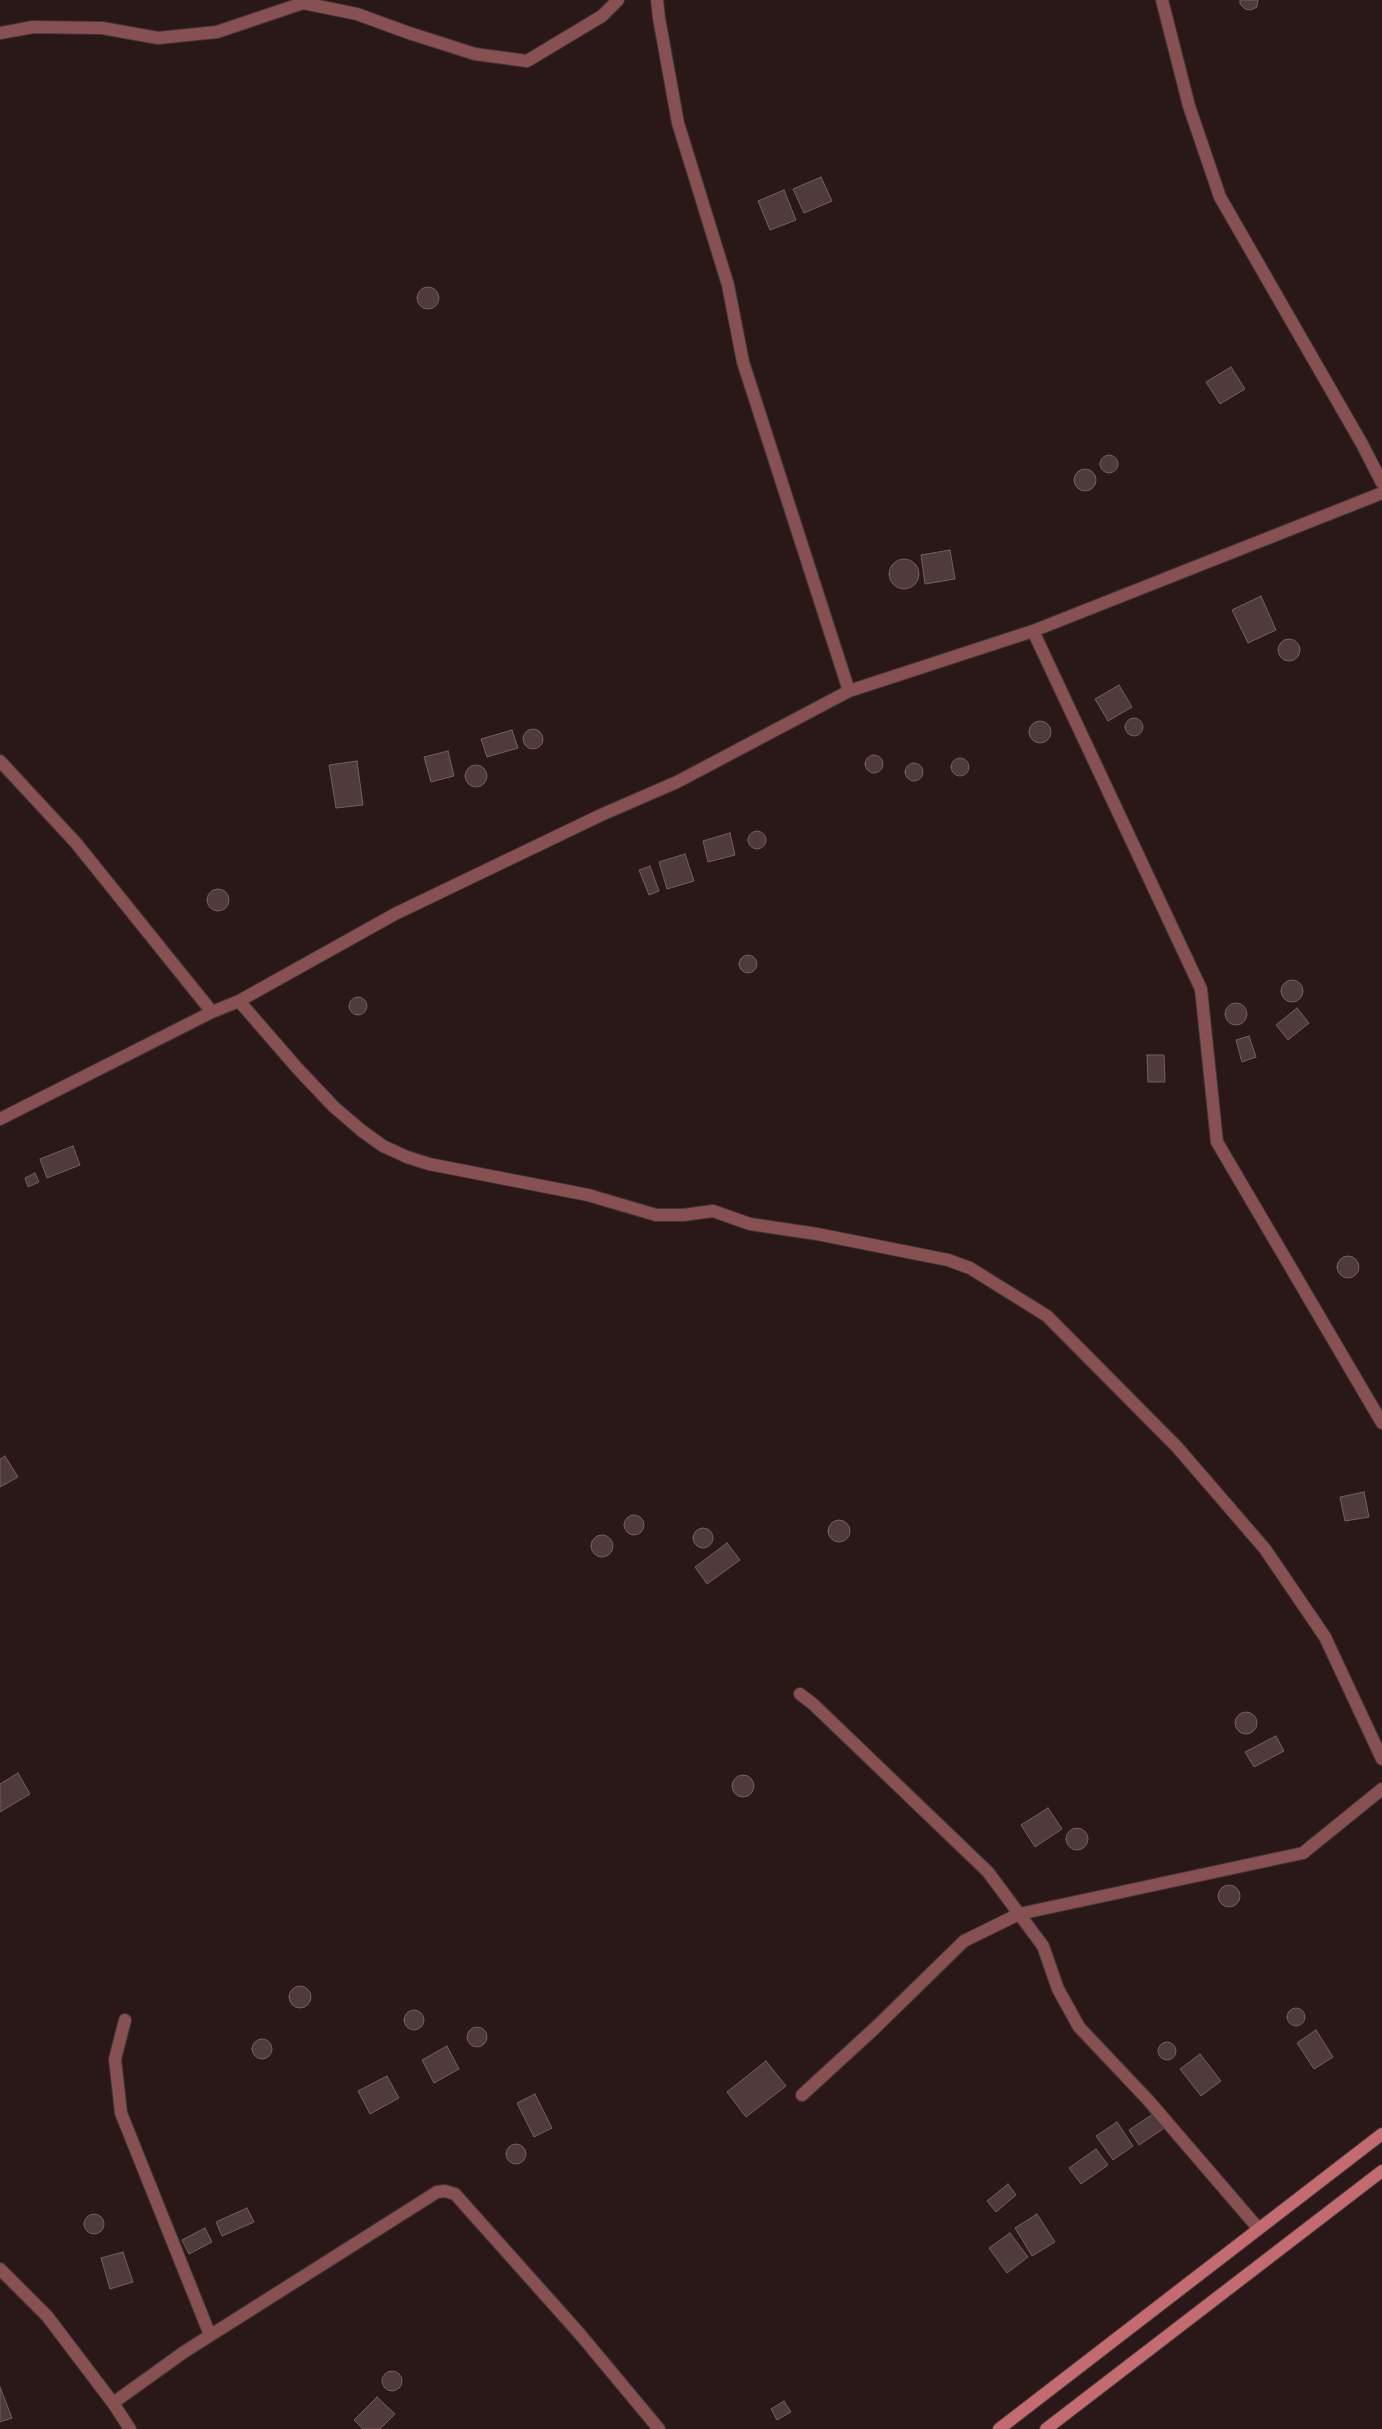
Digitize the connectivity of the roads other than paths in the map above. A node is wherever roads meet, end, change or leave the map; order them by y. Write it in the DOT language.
graph roads {
  1 [pos="618,0"];
  2 [pos="657,0"];
  3 [pos="1162,0"];
  4 [pos="0,33"];
  5 [pos="1382,484"];
  6 [pos="1382,493"];
  7 [pos="1033,631"];
  8 [pos="849,691"];
  9 [pos="0,762"];
  10 [pos="239,1001"];
  11 [pos="212,1012"];
  12 [pos="0,1119"];
  13 [pos="1382,1422"];
  14 [pos="800,1694"];
  15 [pos="1382,1760"];
  16 [pos="1382,1790"];
  17 [pos="1019,1914"];
  18 [pos="125,2020"];
  19 [pos="802,2095"];
  20 [pos="1382,2134"];
  21 [pos="1382,2171"];
  22 [pos="1258,2228"];
  23 [pos="0,2269"];
  24 [pos="210,2335"];
  25 [pos="113,2403"];
  26 [pos="130,2429"];
  27 [pos="659,2429"];
  28 [pos="999,2429"];
  29 [pos="1046,2429"];
  1 -- 4 [label="street"];
  2 -- 8 [label="street"];
  3 -- 5 [label="street"];
  6 -- 7 [label="street"];
  7 -- 8 [label="street"];
  7 -- 13 [label="street"];
  8 -- 10 [label="street"];
  9 -- 11 [label="street"];
  10 -- 11 [label="street"];
  10 -- 15 [label="street"];
  11 -- 12 [label="street"];
  14 -- 17 [label="street"];
  16 -- 17 [label="street"];
  17 -- 19 [label="street"];
  17 -- 22 [label="street"];
  18 -- 24 [label="street"];
  20 -- 22 [label="main road"];
  21 -- 29 [label="main road"];
  22 -- 28 [label="main road"];
  23 -- 25 [label="street"];
  24 -- 25 [label="street"];
  24 -- 27 [label="street"];
  25 -- 26 [label="street"];
}
